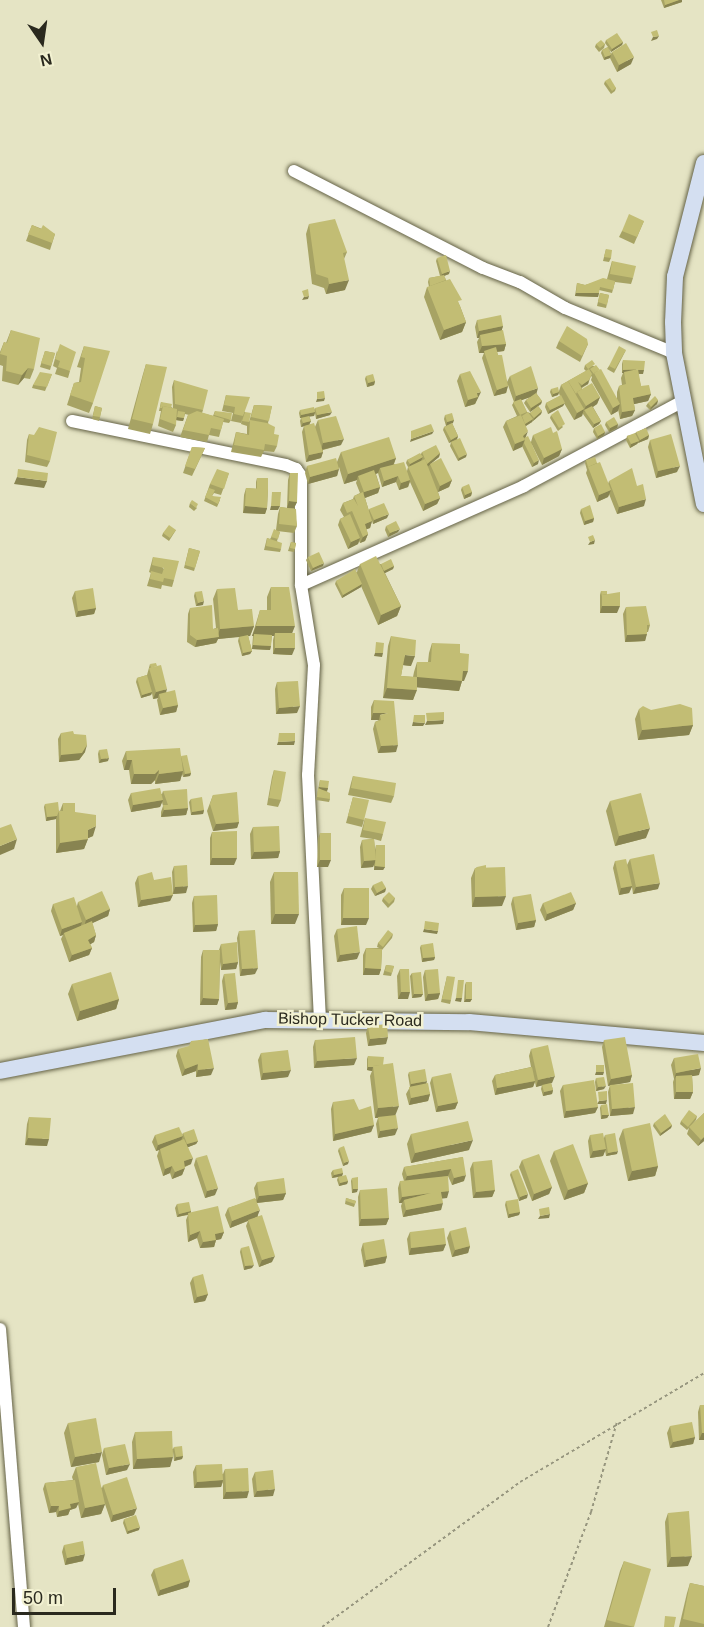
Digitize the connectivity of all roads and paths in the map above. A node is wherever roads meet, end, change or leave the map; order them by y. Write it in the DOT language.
graph roads {
  1 [pos="704,163"];
  2 [pos="294,171"];
  3 [pos="674,353"];
  4 [pos="683,401"];
  5 [pos="72,421"];
  6 [pos="704,504"];
  7 [pos="301,585"];
  8 [pos="320,1020"];
  9 [pos="704,1043"];
  10 [pos="0,1071"];
  11 [pos="0,1329"];
  12 [pos="704,1372"];
  13 [pos="617,1422"];
  14 [pos="24,1627"];
  15 [pos="322,1627"];
  16 [pos="548,1627"];
  1 -- 3 [label="main road"];
  2 -- 3 [label="street"];
  3 -- 4 [label="main road"];
  4 -- 6 [label="main road"];
  4 -- 7 [label="street"];
  5 -- 7 [label="street"];
  7 -- 8 [label="street"];
  8 -- 9 [label="main road, Bishop Tucker Road"];
  8 -- 10 [label="main road, Bishop Tucker Road"];
  11 -- 14 [label="street"];
  12 -- 13 [label="path"];
  13 -- 15 [label="path"];
  13 -- 16 [label="path"];
}
